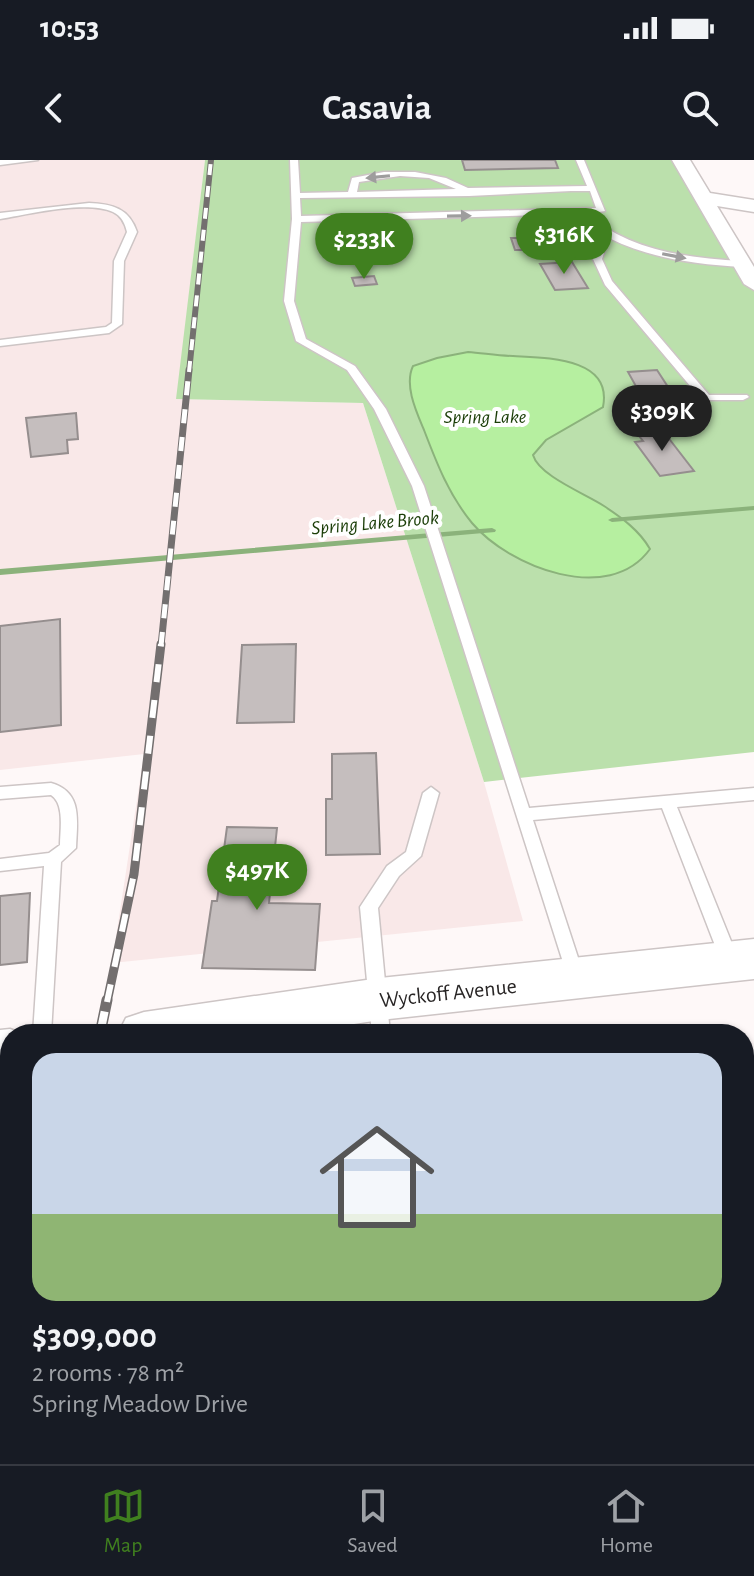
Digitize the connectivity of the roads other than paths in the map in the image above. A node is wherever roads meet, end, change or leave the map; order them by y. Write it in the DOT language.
graph roads {
  1 [pos="34,160"];
  2 [pos="294,160"];
  3 [pos="580,160"];
  4 [pos="681,160"];
  5 [pos="0,162"];
  6 [pos="593,189"];
  7 [pos="469,193"];
  8 [pos="296,196"];
  9 [pos="349,196"];
  10 [pos="705,198"];
  11 [pos="754,206"];
  12 [pos="580,213"];
  13 [pos="0,216"];
  14 [pos="297,219"];
  15 [pos="607,234"];
  16 [pos="742,264"];
  17 [pos="754,284"];
  18 [pos="0,343"];
  19 [pos="743,397"];
  20 [pos="0,793"];
  21 [pos="431,793"];
  22 [pos="754,794"];
  23 [pos="667,802"];
  24 [pos="523,815"];
  25 [pos="53,859"];
  26 [pos="0,865"];
  27 [pos="742,961"];
  28 [pos="575,978"];
  29 [pos="380,1017"];
  30 [pos="43,1024"];
  31 [pos="271,1024"];
  1 -- 5 [label="lane"];
  2 -- 8 [label="lane"];
  3 -- 6 [label="lane"];
  4 -- 10 [label="street"];
  6 -- 7 [label="lane"];
  6 -- 12 [label="lane"];
  7 -- 9 [label="lane"];
  7 -- 9 [label="lane, one-way"];
  8 -- 9 [label="lane"];
  8 -- 14 [label="lane"];
  10 -- 11 [label="street"];
  10 -- 16 [label="street"];
  14 -- 12 [label="lane, one-way"];
  12 -- 15 [label="lane"];
  13 -- 18 [label="lane"];
  14 -- 24 [label="lane"];
  15 -- 16 [label="lane, one-way"];
  15 -- 19 [label="lane"];
  16 -- 17 [label="street"];
  20 -- 25 [label="lane"];
  21 -- 29 [label="lane"];
  22 -- 23 [label="lane"];
  23 -- 24 [label="lane"];
  23 -- 27 [label="lane"];
  24 -- 28 [label="lane"];
  25 -- 26 [label="lane"];
  25 -- 30 [label="lane"];
  27 -- 28 [label="main road, Wyckoff Avenue"];
  28 -- 29 [label="main road, Wyckoff Avenue"];
  29 -- 31 [label="main road, Wyckoff Avenue"];
}
